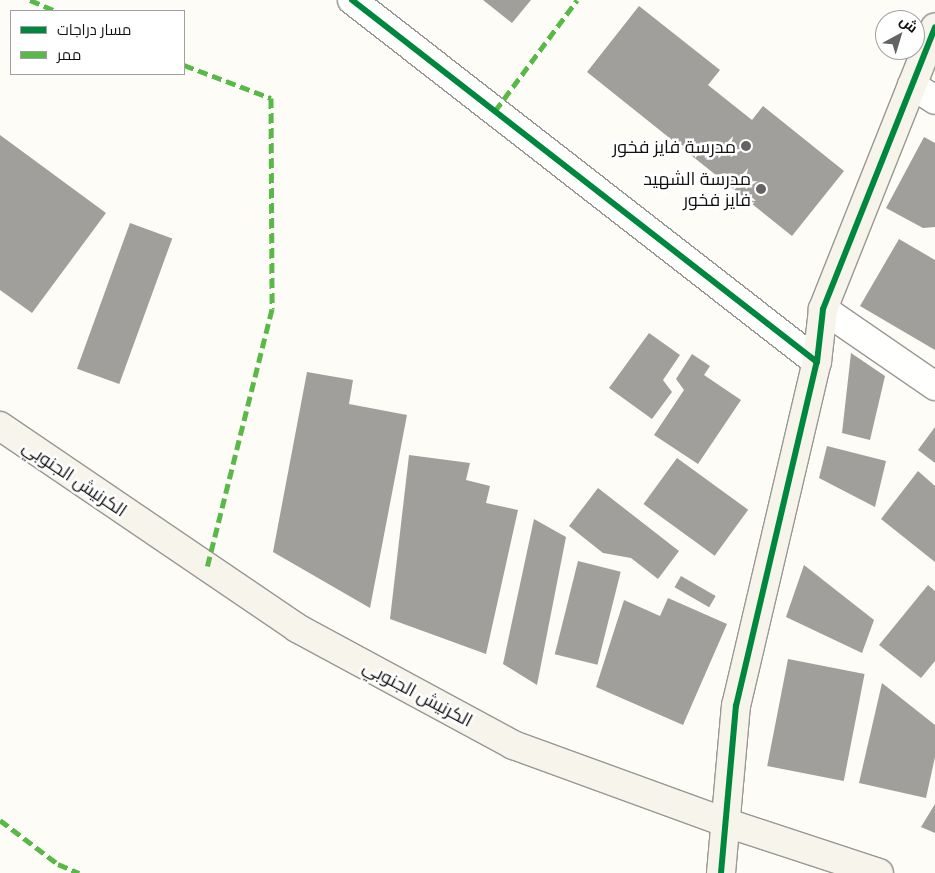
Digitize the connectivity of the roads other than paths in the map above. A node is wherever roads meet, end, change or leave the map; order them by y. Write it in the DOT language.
graph roads {
  1 [pos="352,0"];
  2 [pos="935,27"];
  3 [pos="912,85"];
  4 [pos="935,100"];
  5 [pos="823,309"];
  6 [pos="817,362"];
  7 [pos="935,386"];
  8 [pos="0,426"];
  9 [pos="724,822"];
  10 [pos="721,873"];
  11 [pos="879,873"];
  1 -- 6 [label="street"];
  2 -- 3 [label="main road"];
  3 -- 4 [label="street"];
  3 -- 5 [label="main road"];
  5 -- 6 [label="main road"];
  5 -- 7 [label="street"];
  6 -- 9 [label="main road"];
  8 -- 9 [label="main road, الكرنيش الجنوبي"];
  9 -- 10 [label="main road"];
  9 -- 11 [label="main road, الكرنيش الجنوبي"];
}
